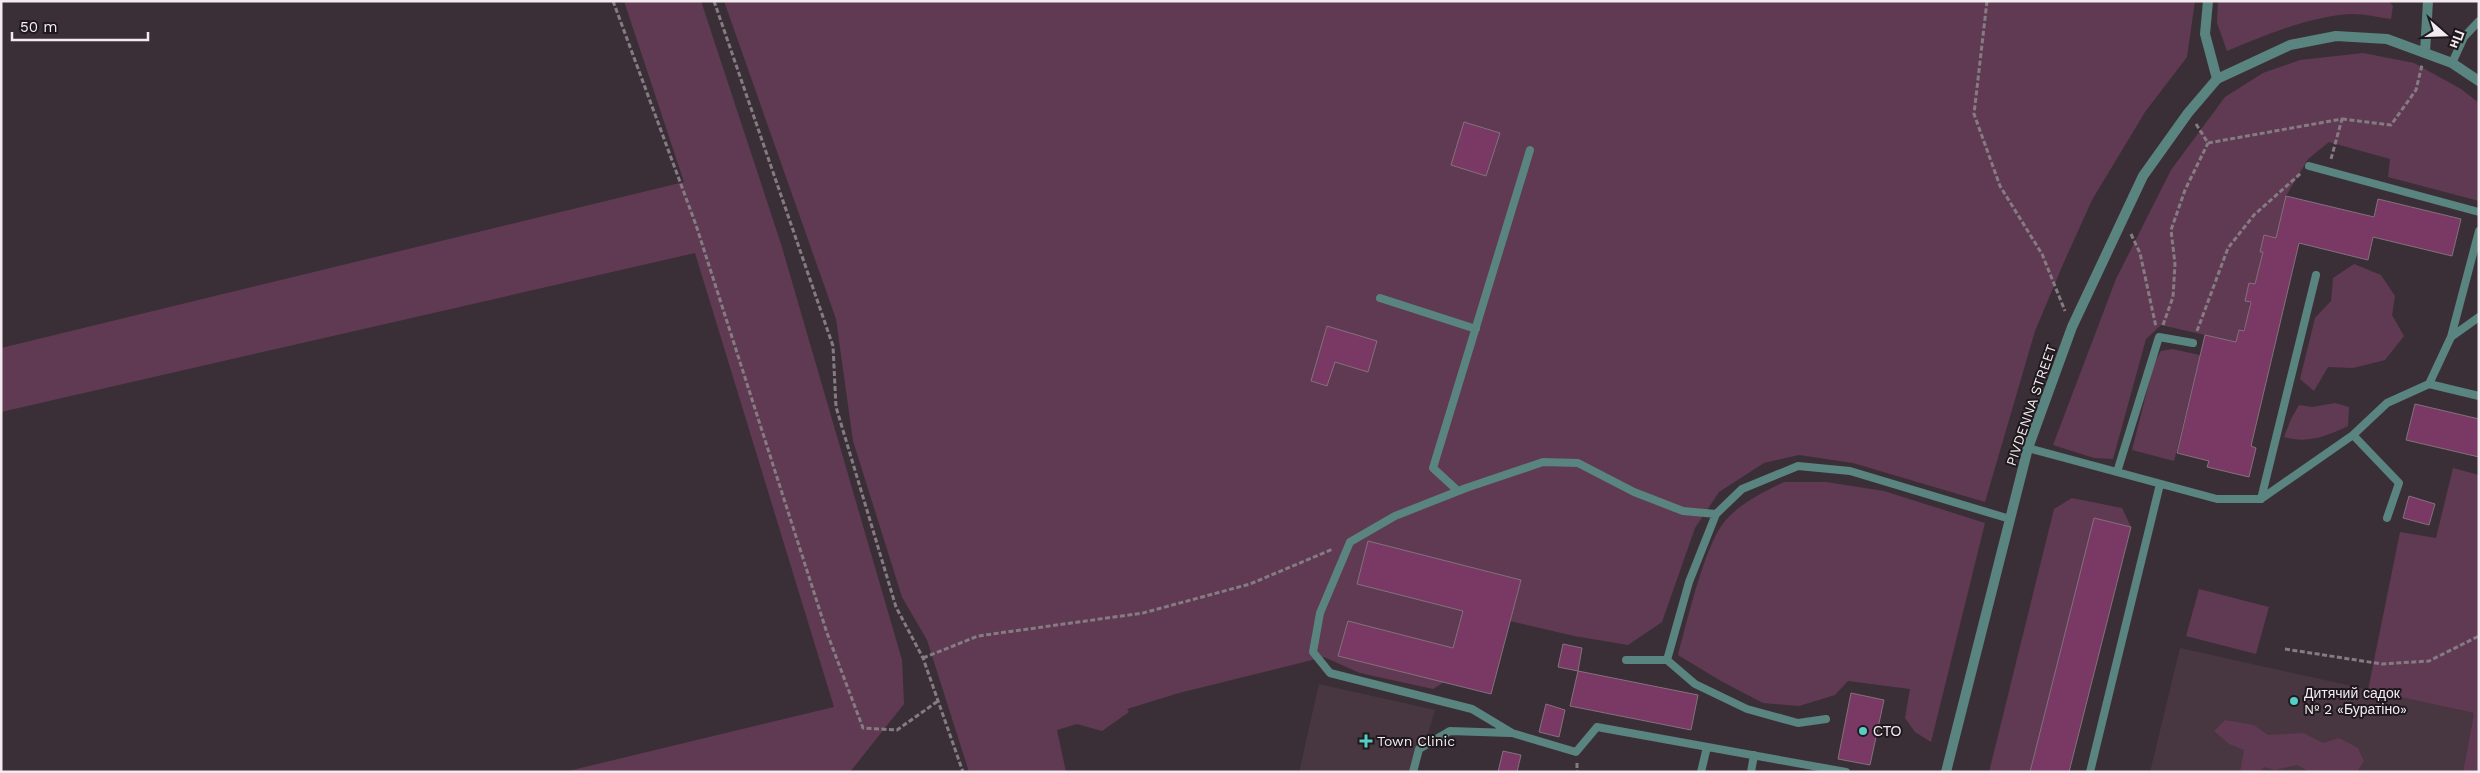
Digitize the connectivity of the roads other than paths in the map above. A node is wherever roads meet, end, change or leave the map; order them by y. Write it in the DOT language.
graph roads {
  1 [pos="2208,1"];
  2 [pos="2428,1"];
  3 [pos="2479,22"];
  4 [pos="2426,52"];
  5 [pos="2452,63"];
  6 [pos="2217,79"];
  7 [pos="2479,81"];
  8 [pos="1530,150"];
  9 [pos="2308,166"];
  10 [pos="2479,212"];
  11 [pos="2479,231"];
  12 [pos="2316,275"];
  13 [pos="1380,298"];
  14 [pos="2479,317"];
  15 [pos="1476,329"];
  16 [pos="2451,337"];
  17 [pos="2193,343"];
  18 [pos="2429,384"];
  19 [pos="2479,396"];
  20 [pos="2353,435"];
  21 [pos="2028,448"];
  22 [pos="2117,472"];
  23 [pos="2160,484"];
  24 [pos="1458,491"];
  25 [pos="2260,499"];
  26 [pos="1716,514"];
  27 [pos="2387,518"];
  28 [pos="2010,519"];
  29 [pos="1626,660"];
  30 [pos="1668,660"];
  31 [pos="1826,718"];
  32 [pos="1512,733"];
  33 [pos="1708,747"];
  34 [pos="1754,756"];
  35 [pos="1413,772"];
  36 [pos="1701,772"];
  37 [pos="1751,772"];
  38 [pos="1846,772"];
  39 [pos="1946,772"];
  40 [pos="2090,772"];
  1 -- 6 [label="street"];
  2 -- 4 [label="street"];
  3 -- 5 [label="lane"];
  4 -- 5 [label="street"];
  4 -- 6 [label="street"];
  5 -- 7 [label="street"];
  6 -- 21 [label="street, PIVDENNA STREET"];
  8 -- 15 [label="lane"];
  9 -- 10 [label="lane"];
  11 -- 16 [label="lane"];
  12 -- 25 [label="lane"];
  13 -- 15 [label="lane"];
  14 -- 16 [label="lane"];
  15 -- 24 [label="lane"];
  16 -- 18 [label="lane"];
  17 -- 22 [label="lane"];
  18 -- 19 [label="lane"];
  18 -- 20 [label="lane"];
  20 -- 25 [label="lane"];
  20 -- 27 [label="lane"];
  21 -- 22 [label="lane"];
  21 -- 28 [label="street, PIVDENNA STREET"];
  22 -- 23 [label="lane"];
  23 -- 25 [label="lane"];
  23 -- 40 [label="lane"];
  24 -- 26 [label="lane"];
  24 -- 32 [label="lane"];
  26 -- 28 [label="lane"];
  26 -- 30 [label="lane"];
  28 -- 39 [label="street, PIVDENNA STREET"];
  29 -- 30 [label="lane"];
  30 -- 31 [label="lane"];
  32 -- 33 [label="lane"];
  32 -- 35 [label="lane"];
  33 -- 34 [label="lane"];
  33 -- 36 [label="lane"];
  34 -- 37 [label="lane"];
  34 -- 38 [label="lane"];
}
